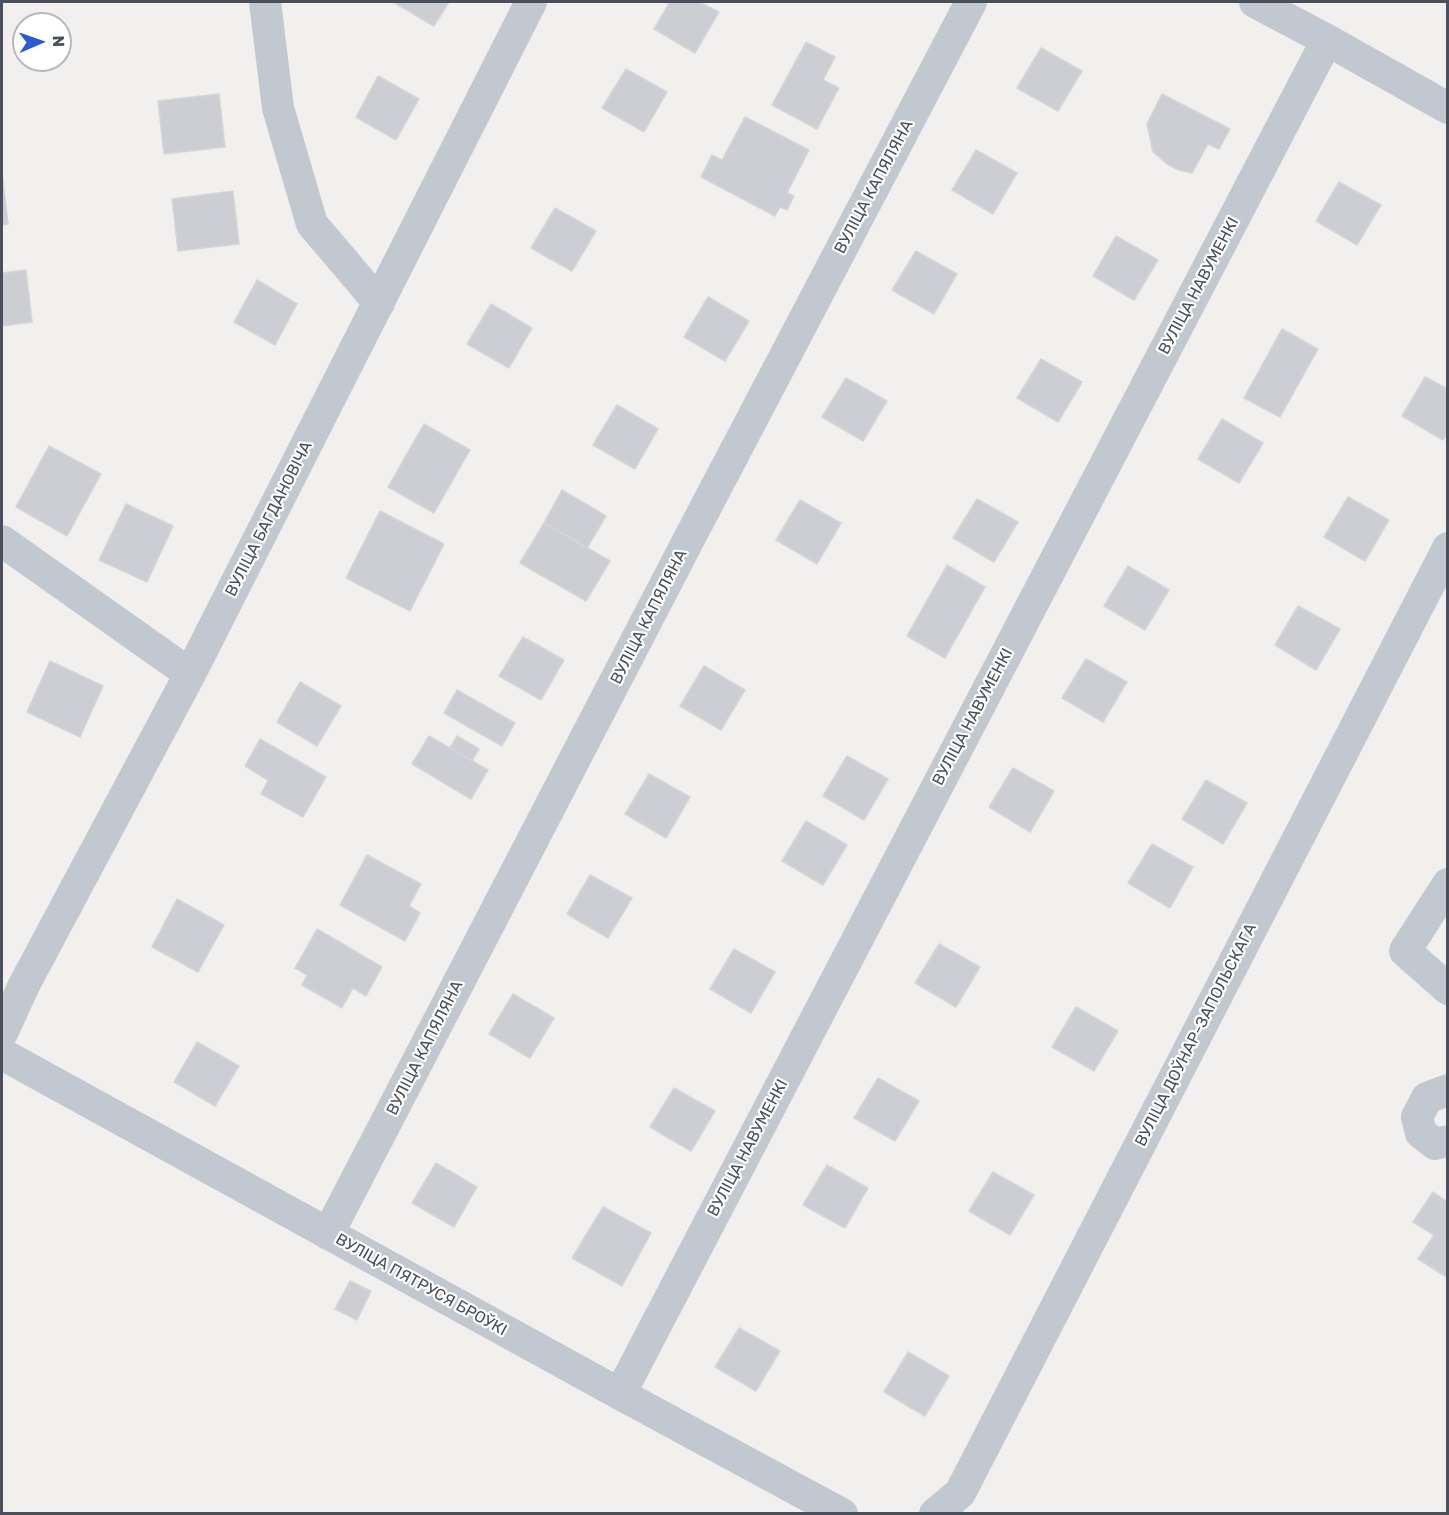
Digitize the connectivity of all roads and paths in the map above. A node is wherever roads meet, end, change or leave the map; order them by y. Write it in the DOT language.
graph roads {
  1 [pos="265,2"];
  2 [pos="531,2"];
  3 [pos="971,2"];
  4 [pos="1255,2"];
  5 [pos="1327,40"];
  6 [pos="1448,108"];
  7 [pos="379,303"];
  8 [pos="2,541"];
  9 [pos="1448,548"];
  10 [pos="190,674"];
  11 [pos="1448,884"];
  12 [pos="1448,989"];
  13 [pos="2,1032"];
  14 [pos="2,1054"];
  15 [pos="1448,1090"];
  16 [pos="1448,1141"];
  17 [pos="328,1234"];
  18 [pos="620,1394"];
  19 [pos="842,1514"];
  20 [pos="935,1514"];
  1 -- 7 [label="street"];
  2 -- 7 [label="street, ВУЛІЦА БАГДАНОВІЧА"];
  3 -- 17 [label="street, ВУЛІЦА КАПЯЛЯНА"];
  4 -- 5 [label="street"];
  5 -- 6 [label="street"];
  5 -- 18 [label="street, ВУЛІЦА НАВУМЕНКІ"];
  7 -- 10 [label="street, ВУЛІЦА БАГДАНОВІЧА"];
  8 -- 10 [label="street"];
  9 -- 20 [label="street, ВУЛІЦА ДОЎНАР-ЗАПОЛЬСКАГА"];
  10 -- 13 [label="street, ВУЛІЦА БАГДАНОВІЧА"];
  11 -- 12 [label="street"];
  14 -- 17 [label="street, ВУЛІЦА ПЯТРУСЯ БРОЎКІ"];
  15 -- 16 [label="street"];
  17 -- 18 [label="street, ВУЛІЦА ПЯТРУСЯ БРОЎКІ"];
  18 -- 19 [label="street, ВУЛІЦА ПЯТРУСЯ БРОЎКІ"];
}
